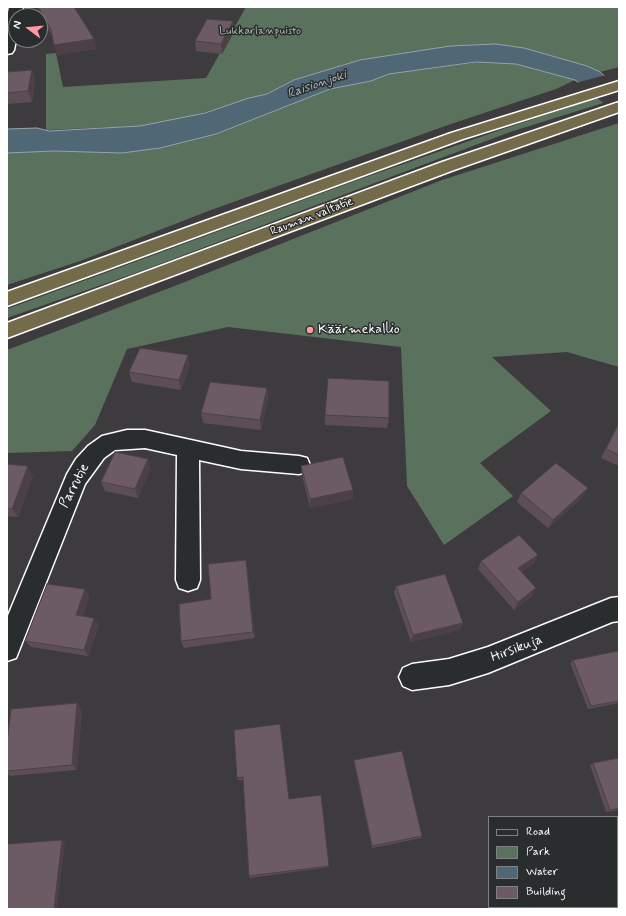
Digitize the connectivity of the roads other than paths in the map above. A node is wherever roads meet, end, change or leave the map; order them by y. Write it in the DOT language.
graph roads {
  1 [pos="16,7"];
  2 [pos="7,50"];
  3 [pos="619,85"];
  4 [pos="619,107"];
  5 [pos="7,299"];
  6 [pos="7,331"];
  7 [pos="188,449"];
  8 [pos="299,466"];
  9 [pos="188,580"];
  10 [pos="619,609"];
  11 [pos="7,649"];
  12 [pos="412,677"];
  1 -- 2 [label="street"];
  3 -- 5 [label="highway, Rauman valtatie"];
  4 -- 6 [label="highway, Rauman valtatie"];
  7 -- 8 [label="street, Parrutie"];
  7 -- 9 [label="street"];
  7 -- 11 [label="street, Parrutie"];
  10 -- 12 [label="street, Hirsikuja"];
}
